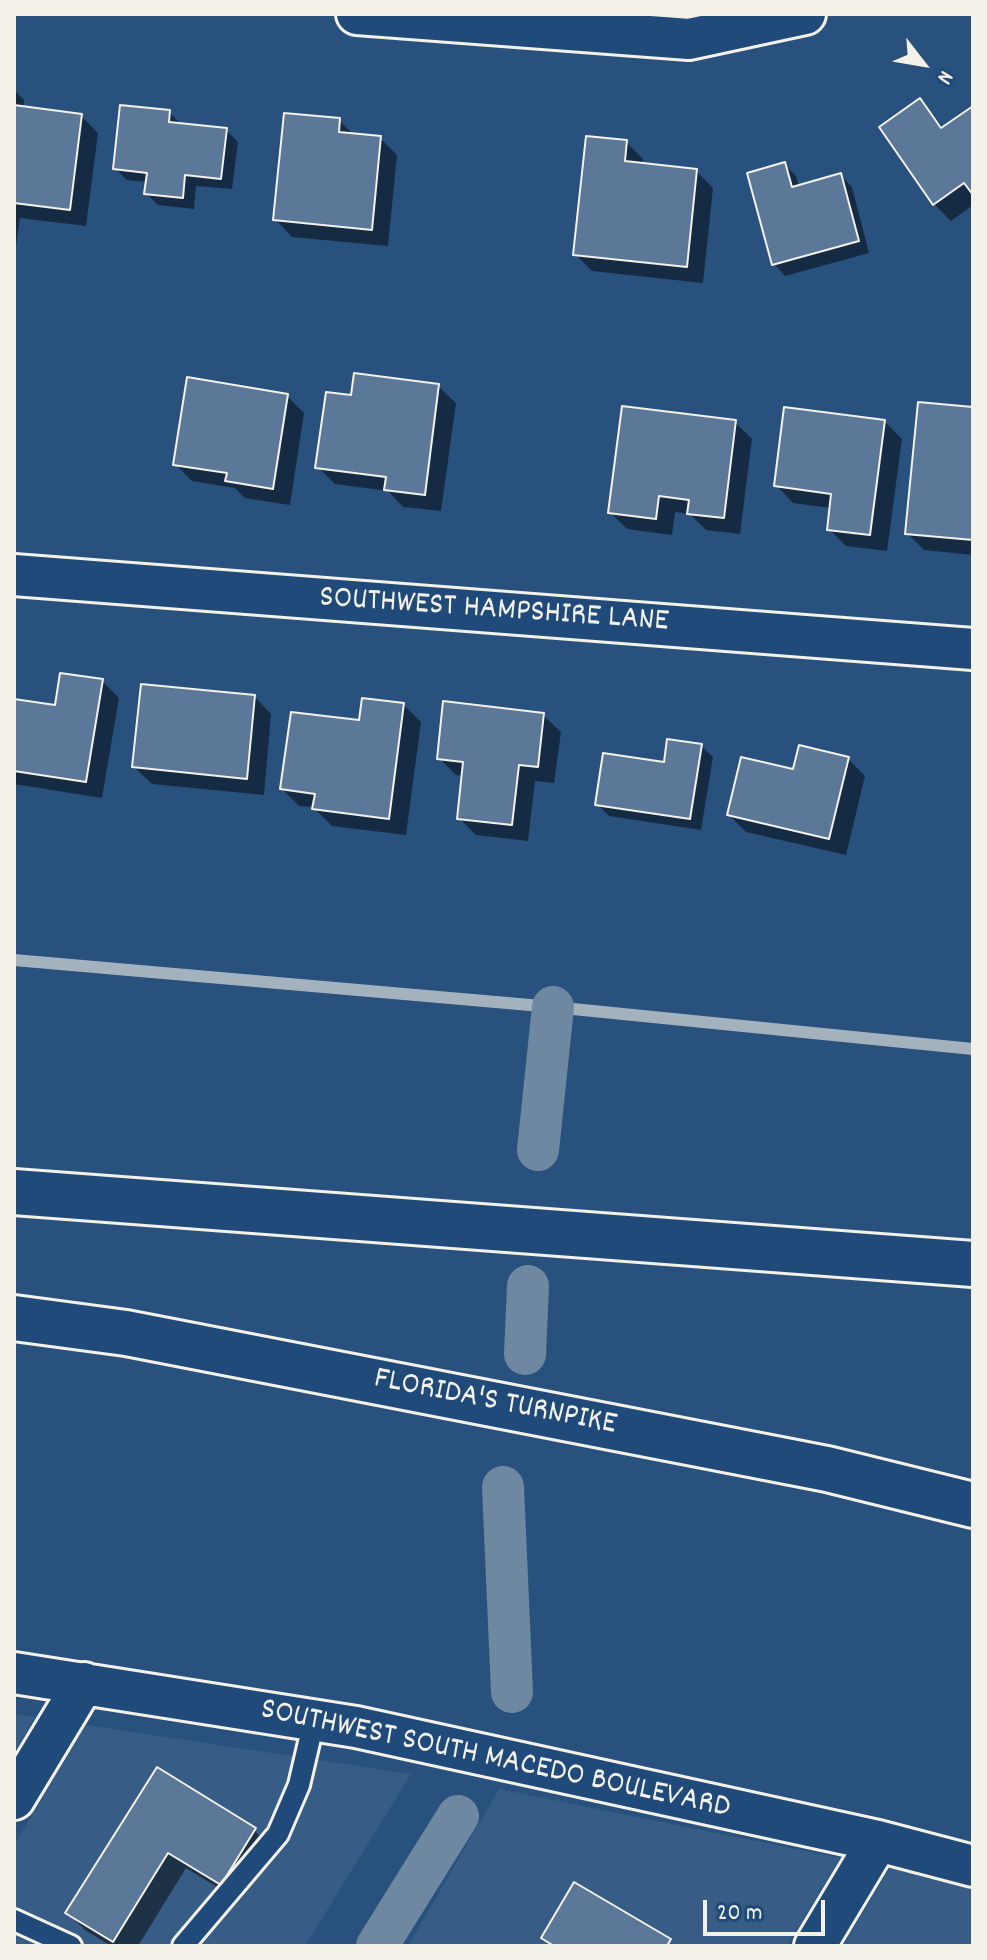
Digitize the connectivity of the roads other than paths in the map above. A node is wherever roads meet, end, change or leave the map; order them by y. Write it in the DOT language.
graph roads {
  1 [pos="357,14"];
  2 [pos="804,14"];
  3 [pos="14,575"];
  4 [pos="973,649"];
  5 [pos="14,1192"];
  6 [pos="973,1264"];
  7 [pos="14,1318"];
  8 [pos="973,1505"];
  9 [pos="14,1673"];
  10 [pos="84,1683"];
  11 [pos="314,1721"];
  12 [pos="14,1799"];
  13 [pos="878,1841"];
  14 [pos="973,1866"];
  15 [pos="14,1920"];
  16 [pos="71,1946"];
  17 [pos="183,1946"];
  18 [pos="815,1946"];
  1 -- 2 [label="street"];
  3 -- 4 [label="street, SOUTHWEST HAMPSHIRE LANE"];
  5 -- 6 [label="highway"];
  7 -- 8 [label="highway, FLORIDA'S TURNPIKE"];
  9 -- 10 [label="street, SOUTHWEST SOUTH MACEDO BOULEVARD"];
  10 -- 11 [label="street, SOUTHWEST SOUTH MACEDO BOULEVARD"];
  10 -- 12 [label="street"];
  11 -- 13 [label="street, SOUTHWEST SOUTH MACEDO BOULEVARD"];
  11 -- 17 [label="lane"];
  13 -- 14 [label="street, SOUTHWEST SOUTH MACEDO BOULEVARD"];
  13 -- 18 [label="street"];
  15 -- 16 [label="lane"];
}
